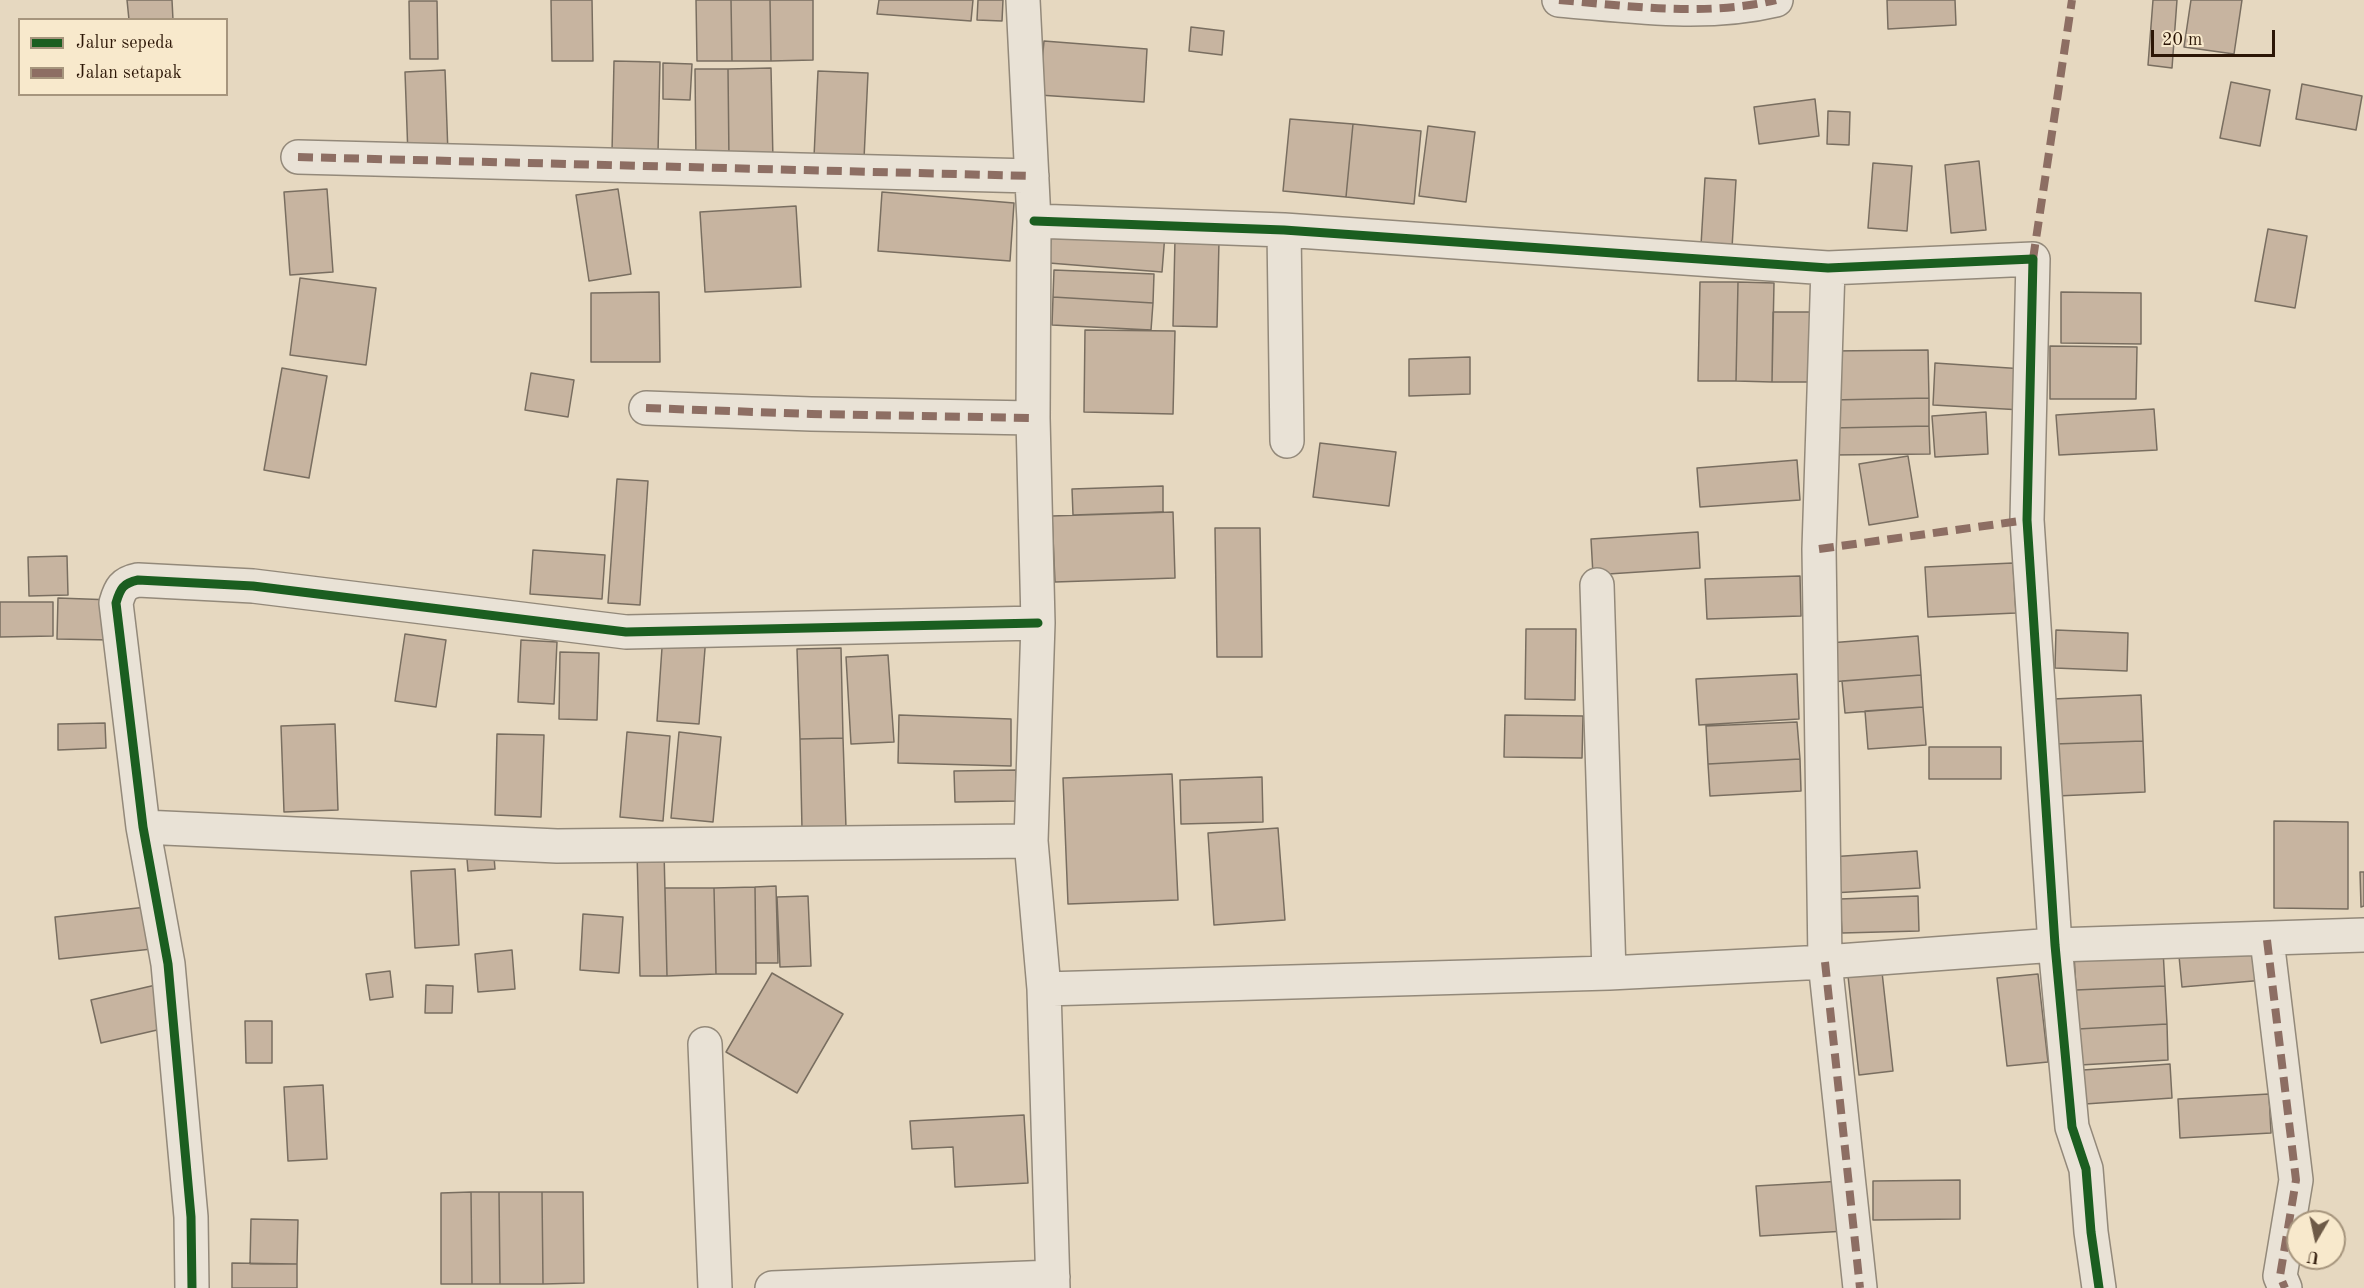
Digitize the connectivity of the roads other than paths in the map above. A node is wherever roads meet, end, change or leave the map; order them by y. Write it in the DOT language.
graph roads {
  1 [pos="1023,0"];
  2 [pos="1559,0"];
  3 [pos="1776,0"];
  4 [pos="298,157"];
  5 [pos="1032,176"];
  6 [pos="1034,220"];
  7 [pos="1284,230"];
  8 [pos="1828,268"];
  9 [pos="646,408"];
  10 [pos="1033,418"];
  11 [pos="1287,441"];
  12 [pos="1597,585"];
  13 [pos="1038,623"];
  14 [pos="143,826"];
  15 [pos="1031,841"];
  16 [pos="2364,935"];
  17 [pos="2267,940"];
  18 [pos="2055,945"];
  19 [pos="1825,962"];
  20 [pos="1609,973"];
  21 [pos="1044,989"];
  22 [pos="705,1044"];
  23 [pos="1053,1283"];
  24 [pos="192,1288"];
  25 [pos="715,1288"];
  26 [pos="772,1288"];
  27 [pos="1860,1288"];
  28 [pos="2099,1288"];
  29 [pos="2285,1288"];
  1 -- 5 [label="street"];
  2 -- 3 [label="street"];
  4 -- 5 [label="street"];
  5 -- 6 [label="street"];
  6 -- 7 [label="street"];
  6 -- 10 [label="street"];
  7 -- 8 [label="street"];
  7 -- 11 [label="street"];
  8 -- 18 [label="street"];
  8 -- 19 [label="street"];
  9 -- 10 [label="street"];
  10 -- 13 [label="street"];
  12 -- 20 [label="street"];
  13 -- 14 [label="street"];
  13 -- 15 [label="street"];
  14 -- 15 [label="street"];
  14 -- 24 [label="street"];
  15 -- 21 [label="street"];
  16 -- 17 [label="street"];
  17 -- 18 [label="street"];
  17 -- 29 [label="street"];
  18 -- 19 [label="street"];
  18 -- 28 [label="street"];
  19 -- 20 [label="street"];
  19 -- 27 [label="street"];
  20 -- 21 [label="street"];
  21 -- 23 [label="street"];
  22 -- 25 [label="street"];
  23 -- 26 [label="street"];
}
